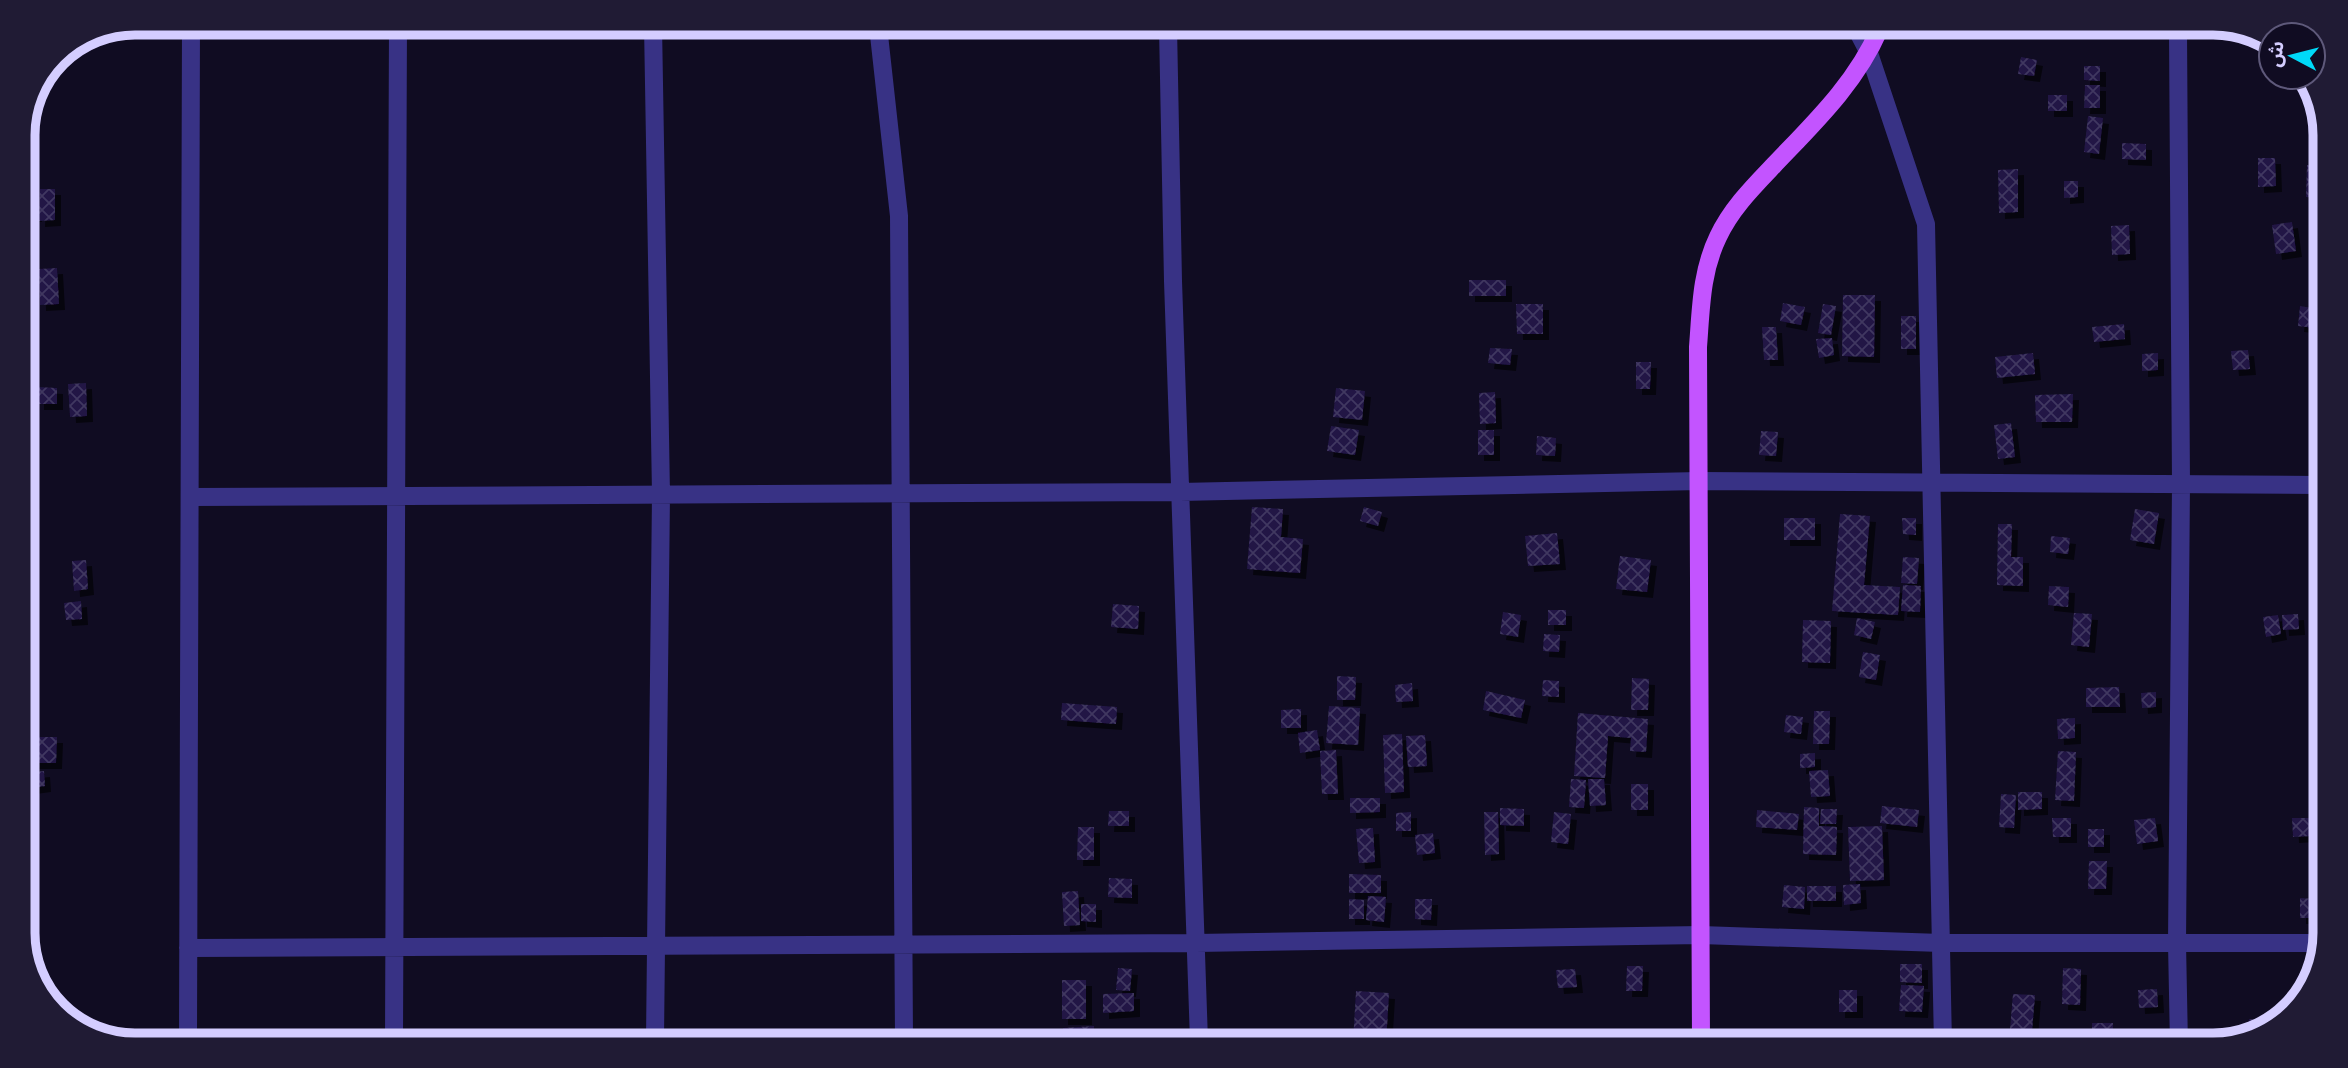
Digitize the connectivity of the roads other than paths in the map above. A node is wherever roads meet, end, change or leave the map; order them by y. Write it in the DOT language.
graph roads {
  1 [pos="191,35"];
  2 [pos="398,35"];
  3 [pos="653,35"];
  4 [pos="879,35"];
  5 [pos="1168,35"];
  6 [pos="1860,35"];
  7 [pos="1877,35"];
  8 [pos="2178,35"];
  9 [pos="1869,53"];
  10 [pos="1699,481"];
  11 [pos="1931,483"];
  12 [pos="2181,484"];
  13 [pos="2313,485"];
  14 [pos="1180,492"];
  15 [pos="901,493"];
  16 [pos="660,494"];
  17 [pos="396,496"];
  18 [pos="190,497"];
  19 [pos="1701,935"];
  20 [pos="1196,943"];
  21 [pos="1941,943"];
  22 [pos="2177,943"];
  23 [pos="2312,943"];
  24 [pos="904,945"];
  25 [pos="656,946"];
  26 [pos="394,947"];
  27 [pos="188,948"];
  28 [pos="188,1033"];
  29 [pos="394,1033"];
  30 [pos="655,1033"];
  31 [pos="905,1033"];
  32 [pos="1199,1033"];
  33 [pos="1701,1033"];
  34 [pos="1943,1033"];
  35 [pos="2179,1033"];
  1 -- 18 [label="street"];
  2 -- 17 [label="street"];
  3 -- 16 [label="street"];
  4 -- 15 [label="street"];
  5 -- 14 [label="street"];
  6 -- 9 [label="street"];
  7 -- 9 [label="main road"];
  8 -- 12 [label="street"];
  9 -- 10 [label="main road"];
  9 -- 11 [label="street"];
  10 -- 11 [label="street"];
  10 -- 14 [label="street"];
  10 -- 19 [label="main road"];
  11 -- 12 [label="street"];
  11 -- 21 [label="street"];
  12 -- 13 [label="street"];
  12 -- 22 [label="street"];
  14 -- 15 [label="street"];
  14 -- 20 [label="street"];
  15 -- 16 [label="street"];
  15 -- 24 [label="street"];
  16 -- 17 [label="street"];
  16 -- 25 [label="street"];
  17 -- 18 [label="street"];
  17 -- 26 [label="street"];
  18 -- 27 [label="street"];
  19 -- 20 [label="street"];
  19 -- 21 [label="street"];
  19 -- 33 [label="main road"];
  20 -- 24 [label="street"];
  20 -- 32 [label="street"];
  21 -- 22 [label="street"];
  21 -- 34 [label="street"];
  22 -- 23 [label="street"];
  22 -- 35 [label="street"];
  24 -- 25 [label="street"];
  24 -- 31 [label="street"];
  25 -- 26 [label="street"];
  25 -- 30 [label="street"];
  26 -- 27 [label="street"];
  26 -- 29 [label="street"];
  27 -- 28 [label="street"];
}
